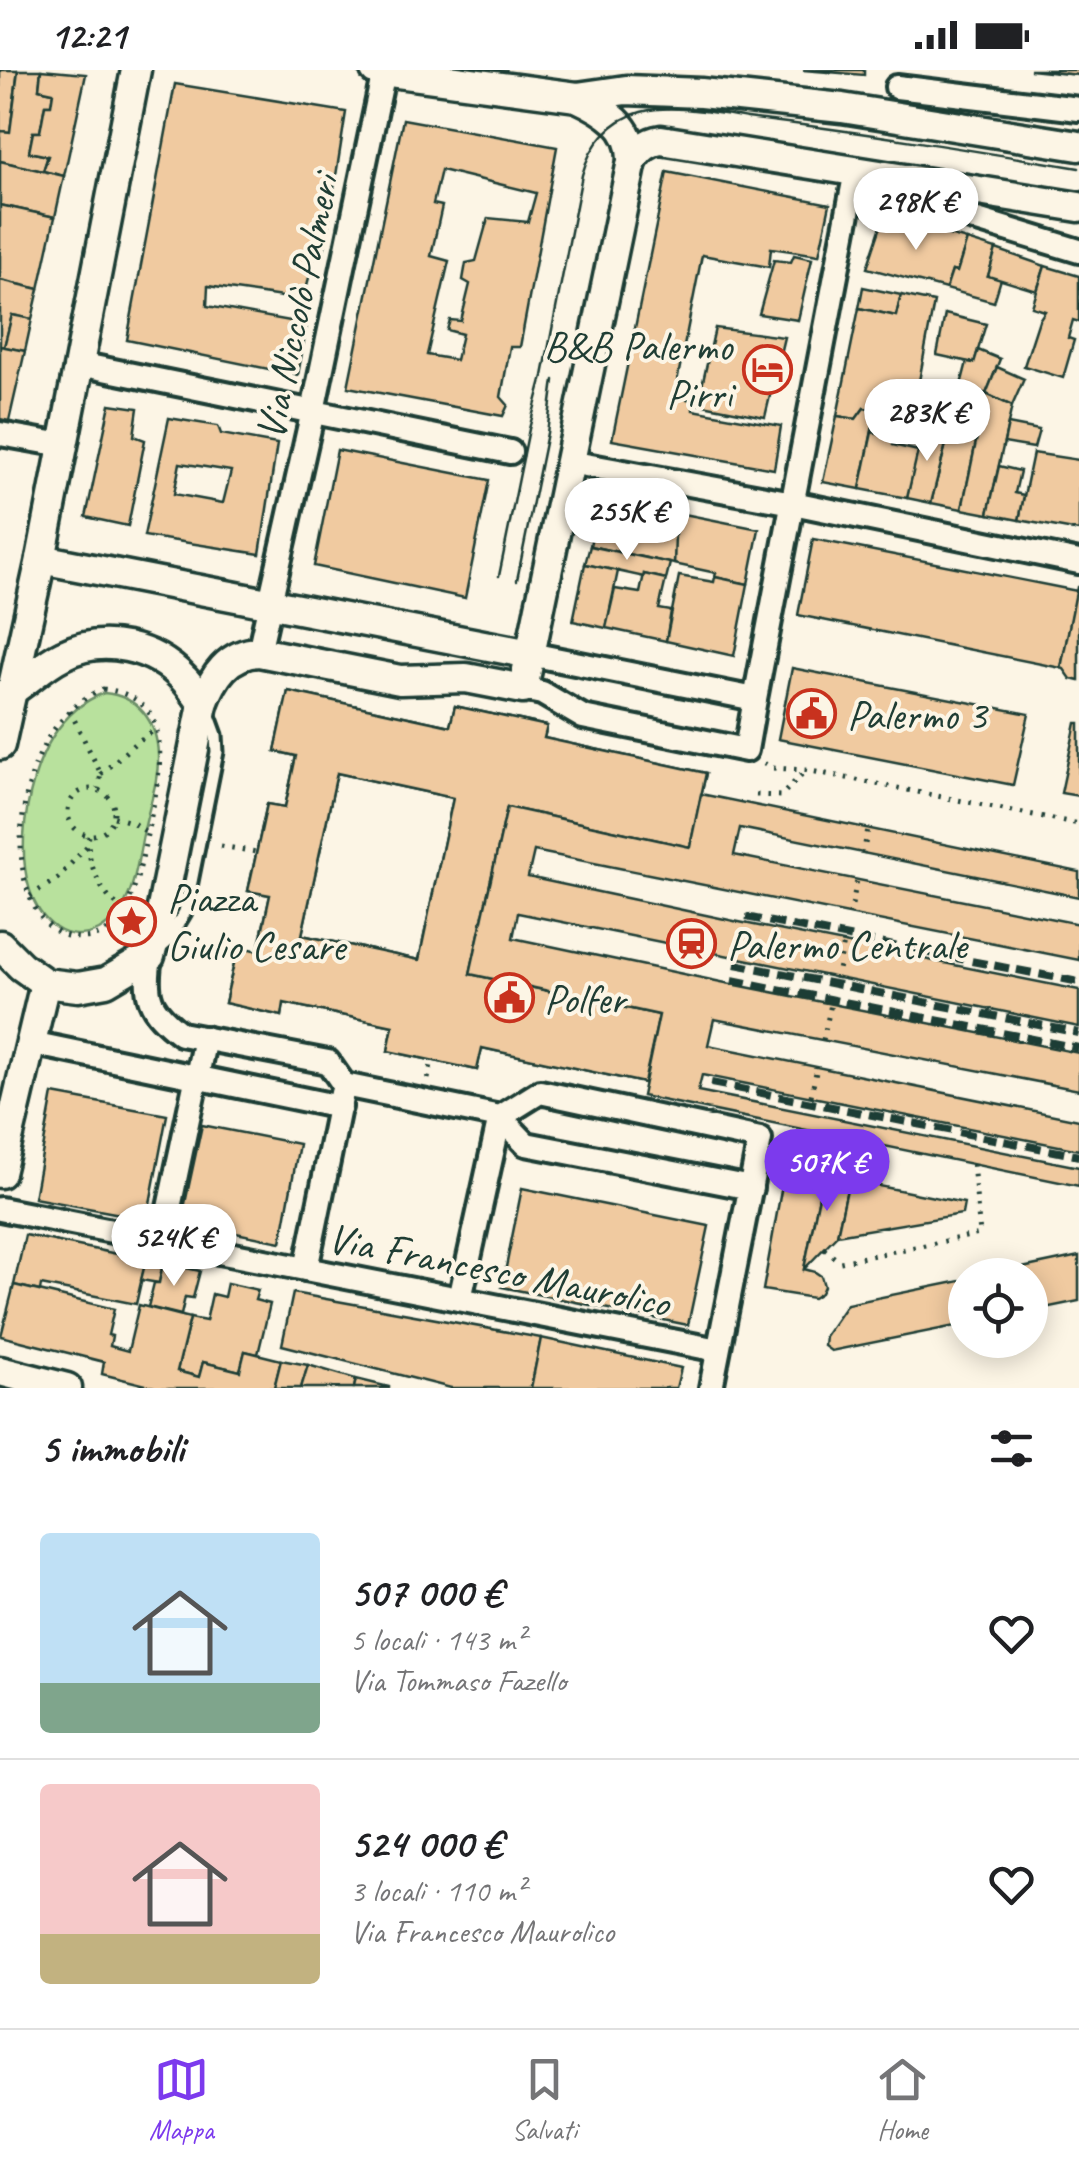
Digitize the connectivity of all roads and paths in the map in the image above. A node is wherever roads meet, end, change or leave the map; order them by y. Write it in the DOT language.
graph roads {
  1 [pos="136,70"];
  2 [pos="374,70"];
  3 [pos="384,71"];
  4 [pos="899,79"];
  5 [pos="577,97"];
  6 [pos="1079,109"];
  7 [pos="892,116"];
  8 [pos="1079,146"];
  9 [pos="632,161"];
  10 [pos="856,171"];
  11 [pos="1079,207"];
  12 [pos="1079,251"];
  13 [pos="78,364"];
  14 [pos="313,411"];
  15 [pos="0,434"];
  16 [pos="63,445"];
  17 [pos="510,452"];
  18 [pos="569,462"];
  19 [pos="793,503"];
  20 [pos="40,558"];
  21 [pos="1079,562"];
  22 [pos="270,604"];
  23 [pos="259,652"];
  24 [pos="530,654"];
  25 [pos="523,689"];
  26 [pos="6,694"];
  27 [pos="756,699"];
  28 [pos="203,704"];
  29 [pos="70,711"];
  30 [pos="156,729"];
  31 [pos="0,745"];
  32 [pos="746,750"];
  33 [pos="806,770"];
  34 [pos="101,774"];
  35 [pos="98,789"];
  36 [pos="756,795"];
  37 [pos="114,817"];
  38 [pos="1079,824"];
  39 [pos="868,828"];
  40 [pos="147,832"];
  41 [pos="89,835"];
  42 [pos="87,846"];
  43 [pos="221,846"];
  44 [pos="256,852"];
  45 [pos="863,854"];
  46 [pos="858,880"];
  47 [pos="29,897"];
  48 [pos="125,910"];
  49 [pos="850,914"];
  50 [pos="844,943"];
  51 [pos="0,945"];
  52 [pos="150,956"];
  53 [pos="836,978"];
  54 [pos="45,983"];
  55 [pos="831,1004"];
  56 [pos="204,1038"];
  57 [pos="823,1040"];
  58 [pos="31,1043"];
  59 [pos="817,1067"];
  60 [pos="197,1078"];
  61 [pos="342,1096"];
  62 [pos="811,1096"];
  63 [pos="500,1116"];
  64 [pos="848,1138"];
  65 [pos="973,1164"];
  66 [pos="0,1173"];
  67 [pos="838,1176"];
  68 [pos="751,1188"];
  69 [pos="0,1208"];
  70 [pos="162,1241"];
  71 [pos="824,1249"];
  72 [pos="306,1269"];
  73 [pos="460,1300"];
  74 [pos="718,1350"];
  75 [pos="0,1370"];
  76 [pos="67,1388"];
  77 [pos="711,1388"];
  1 -- 13 [label="street"];
  2 -- 3 [label="street"];
  3 -- 5 [label="street"];
  3 -- 14 [label="street, Via Niccolò Palmeri"];
  4 -- 6 [label="street"];
  4 -- 7 [label="street"];
  5 -- 7 [label="street"];
  5 -- 9 [label="street"];
  7 -- 8 [label="street"];
  9 -- 10 [label="street"];
  9 -- 18 [label="street"];
  10 -- 11 [label="street"];
  10 -- 12 [label="street"];
  10 -- 19 [label="street"];
  13 -- 14 [label="street"];
  13 -- 16 [label="street"];
  14 -- 17 [label="street"];
  14 -- 22 [label="street, Via Niccolò Palmeri"];
  15 -- 16 [label="street"];
  16 -- 20 [label="street"];
  18 -- 19 [label="street"];
  18 -- 24 [label="street"];
  19 -- 21 [label="street"];
  19 -- 27 [label="street"];
  20 -- 22 [label="street"];
  20 -- 26 [label="street"];
  22 -- 23 [label="street, Via Niccolò Palmeri"];
  22 -- 24 [label="street"];
  23 -- 25 [label="street"];
  23 -- 28 [label="street"];
  24 -- 25 [label="street"];
  24 -- 27 [label="street"];
  25 -- 32 [label="street"];
  26 -- 28 [label="street"];
  26 -- 31 [label="street"];
  27 -- 32 [label="street"];
  28 -- 52 [label="street"];
  29 -- 30 [label="path"];
  29 -- 34 [label="path"];
  29 -- 47 [label="path"];
  30 -- 34 [label="path"];
  30 -- 40 [label="path"];
  32 -- 33 [label="path"];
  33 -- 36 [label="path"];
  33 -- 38 [label="path"];
  34 -- 35 [label="path"];
  35 -- 37 [label="path"];
  35 -- 41 [label="path"];
  37 -- 40 [label="path"];
  37 -- 41 [label="path"];
  39 -- 45 [label="path"];
  40 -- 48 [label="path"];
  41 -- 42 [label="path"];
  42 -- 47 [label="path"];
  42 -- 48 [label="path"];
  43 -- 44 [label="path"];
  46 -- 49 [label="path"];
  47 -- 48 [label="path"];
  50 -- 53 [label="path"];
  51 -- 54 [label="street"];
  52 -- 54 [label="street"];
  52 -- 56 [label="street"];
  54 -- 58 [label="street"];
  55 -- 57 [label="path"];
  56 -- 60 [label="street"];
  56 -- 61 [label="street"];
  58 -- 60 [label="street"];
  58 -- 66 [label="street"];
  59 -- 62 [label="path"];
  60 -- 61 [label="street"];
  60 -- 70 [label="street"];
  61 -- 63 [label="street"];
  61 -- 72 [label="street"];
  63 -- 68 [label="street"];
  63 -- 68 [label="street"];
  63 -- 73 [label="street"];
  64 -- 67 [label="path"];
  65 -- 71 [label="path"];
  68 -- 74 [label="street"];
  69 -- 70 [label="street, Via Francesco Maurolico"];
  70 -- 72 [label="street, Via Francesco Maurolico"];
  72 -- 73 [label="street, Via Francesco Maurolico"];
  73 -- 74 [label="street, Via Francesco Maurolico"];
  74 -- 77 [label="street"];
  75 -- 76 [label="street"];
}
